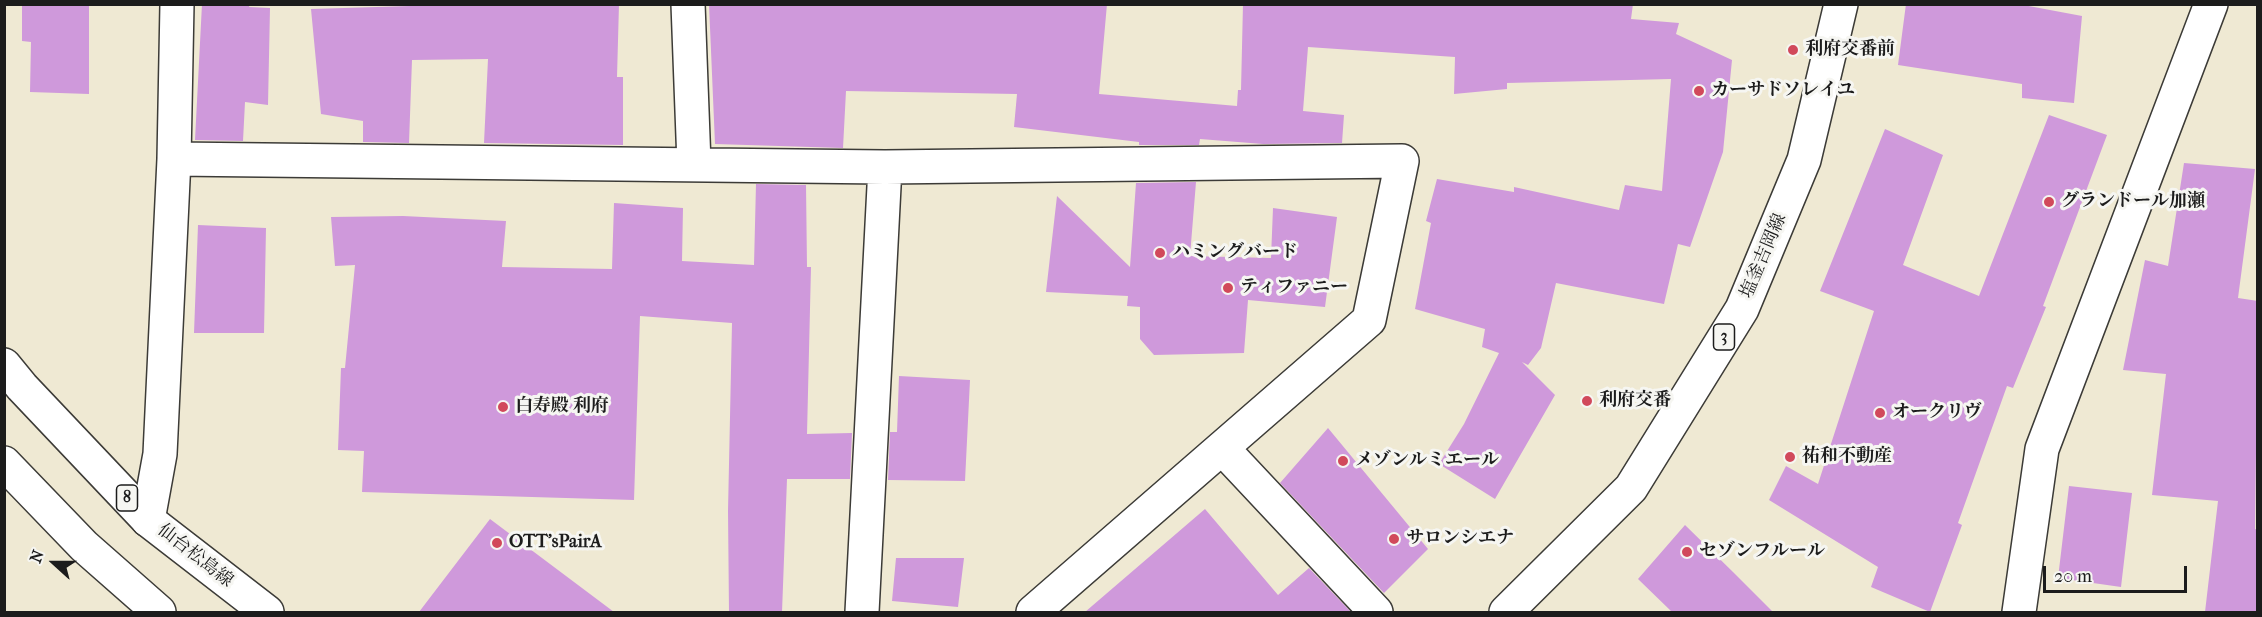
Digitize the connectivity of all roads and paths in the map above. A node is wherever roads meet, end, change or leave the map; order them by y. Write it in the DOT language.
graph roads {
  1 [pos="177,4"];
  2 [pos="688,4"];
  3 [pos="1841,4"];
  4 [pos="2211,4"];
  5 [pos="174,159"];
  6 [pos="694,164"];
  7 [pos="885,167"];
  8 [pos="4,365"];
  9 [pos="1223,449"];
  10 [pos="4,463"];
  11 [pos="148,520"];
  12 [pos="159,612"];
  13 [pos="267,612"];
  14 [pos="862,612"];
  15 [pos="1033,612"];
  16 [pos="1376,612"];
  17 [pos="1506,612"];
  18 [pos="2019,612"];
  1 -- 5 [label="street"];
  2 -- 6 [label="street"];
  3 -- 17 [label="street, 塩釜吉岡線 / 3"];
  4 -- 18 [label="street"];
  5 -- 6 [label="street"];
  5 -- 11 [label="street"];
  6 -- 7 [label="street"];
  7 -- 9 [label="street"];
  7 -- 14 [label="street"];
  8 -- 11 [label="street, 仙台松島線 / 8"];
  9 -- 15 [label="street"];
  9 -- 16 [label="street"];
  10 -- 12 [label="street"];
  11 -- 13 [label="street, 仙台松島線 / 8"];
}
